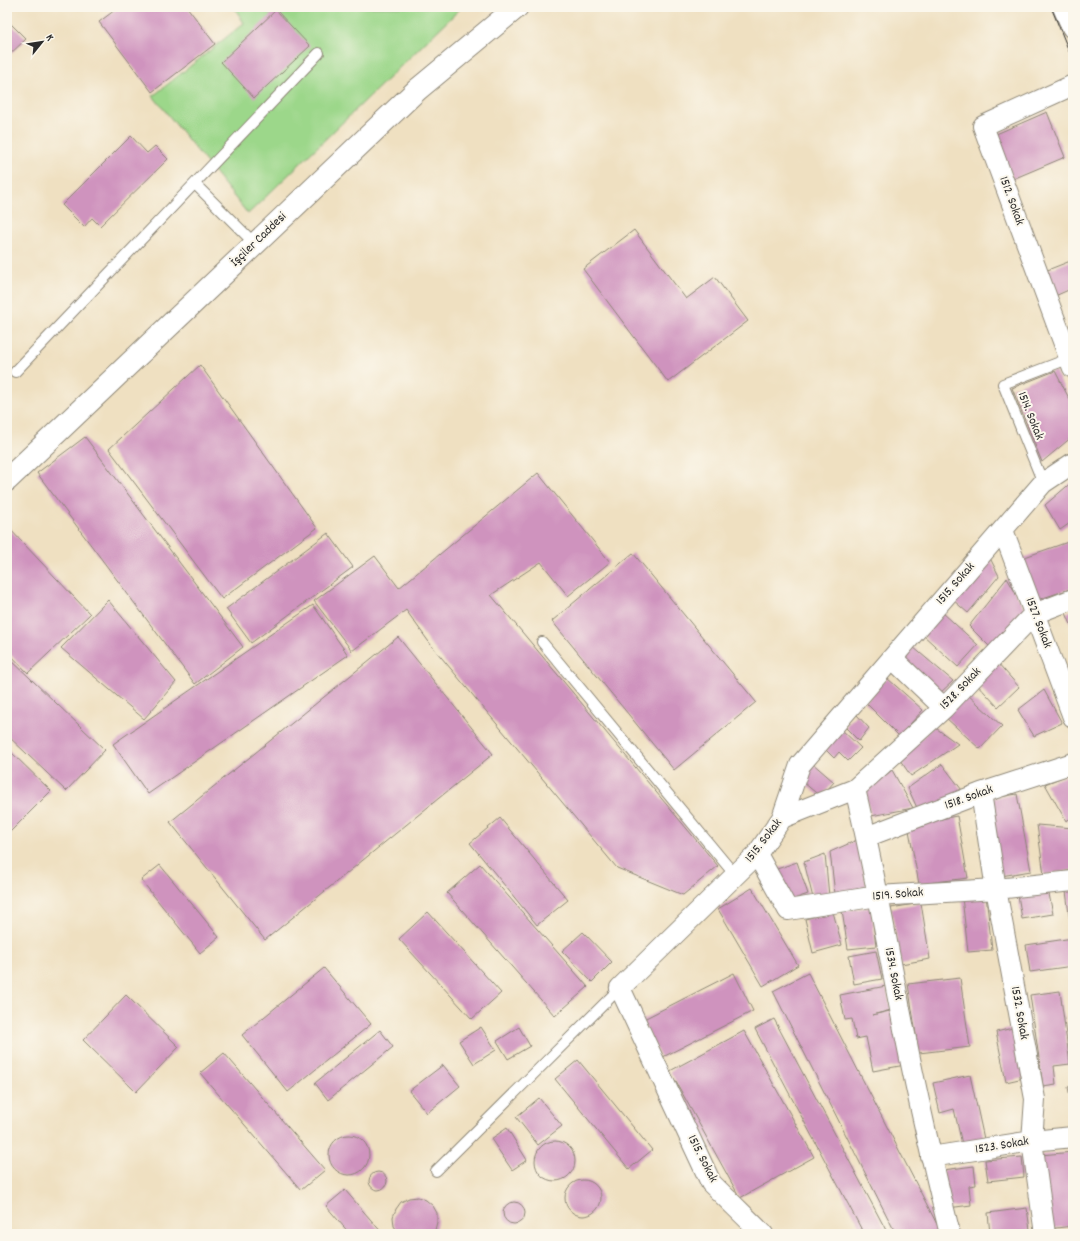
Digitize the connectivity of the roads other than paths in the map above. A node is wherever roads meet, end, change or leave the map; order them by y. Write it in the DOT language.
graph roads {
  1 [pos="517,7"];
  2 [pos="1064,7"];
  3 [pos="1073,27"];
  4 [pos="319,53"];
  5 [pos="1073,85"];
  6 [pos="195,184"];
  7 [pos="255,244"];
  8 [pos="1072,361"];
  9 [pos="15,372"];
  10 [pos="1073,463"];
  11 [pos="7,480"];
  12 [pos="1043,483"];
  13 [pos="1003,530"];
  14 [pos="1073,599"];
  15 [pos="1034,614"];
  16 [pos="542,642"];
  17 [pos="892,658"];
  18 [pos="944,708"];
  19 [pos="1073,717"];
  20 [pos="1073,763"];
  21 [pos="855,789"];
  22 [pos="981,793"];
  23 [pos="782,818"];
  24 [pos="866,837"];
  25 [pos="757,854"];
  26 [pos="735,875"];
  27 [pos="1073,882"];
  28 [pos="996,889"];
  29 [pos="878,896"];
  30 [pos="620,988"];
  31 [pos="1073,1137"];
  32 [pos="1032,1141"];
  33 [pos="931,1157"];
  34 [pos="436,1171"];
  35 [pos="762,1234"];
  36 [pos="950,1234"];
  37 [pos="1044,1234"];
  1 -- 7 [label="street, İşçiler Caddesi"];
  2 -- 3 [label="street"];
  4 -- 6 [label="lane"];
  5 -- 8 [label="street, 1512. Sokak"];
  6 -- 7 [label="lane"];
  6 -- 9 [label="lane"];
  7 -- 11 [label="street, İşçiler Caddesi"];
  8 -- 12 [label="lane, 1514. Sokak"];
  10 -- 12 [label="street, 1515. Sokak"];
  12 -- 13 [label="street, 1515. Sokak"];
  13 -- 15 [label="street, 1527. Sokak"];
  13 -- 17 [label="street, 1515. Sokak"];
  14 -- 15 [label="street, 1528. Sokak"];
  15 -- 18 [label="street, 1528. Sokak"];
  15 -- 19 [label="street, 1527. Sokak"];
  16 -- 26 [label="lane"];
  17 -- 18 [label="street"];
  17 -- 23 [label="street, 1515. Sokak"];
  18 -- 21 [label="street, 1528. Sokak"];
  20 -- 22 [label="street, 1518. Sokak"];
  21 -- 23 [label="street"];
  21 -- 24 [label="street, 1534. Sokak"];
  22 -- 24 [label="street, 1518. Sokak"];
  22 -- 28 [label="street, 1532. Sokak"];
  23 -- 25 [label="street, 1515. Sokak"];
  24 -- 29 [label="street, 1534. Sokak"];
  25 -- 26 [label="street, 1515. Sokak"];
  25 -- 29 [label="street, 1519. Sokak"];
  26 -- 30 [label="street, 1515. Sokak"];
  27 -- 28 [label="street, 1519. Sokak"];
  28 -- 29 [label="street, 1519. Sokak"];
  28 -- 32 [label="street, 1532. Sokak"];
  29 -- 33 [label="street, 1534. Sokak"];
  30 -- 34 [label="lane"];
  30 -- 35 [label="street, 1515. Sokak"];
  31 -- 32 [label="street, 1523. Sokak"];
  32 -- 33 [label="street, 1523. Sokak"];
  32 -- 37 [label="street, 1532. Sokak"];
  33 -- 36 [label="street, 1534. Sokak"];
}
